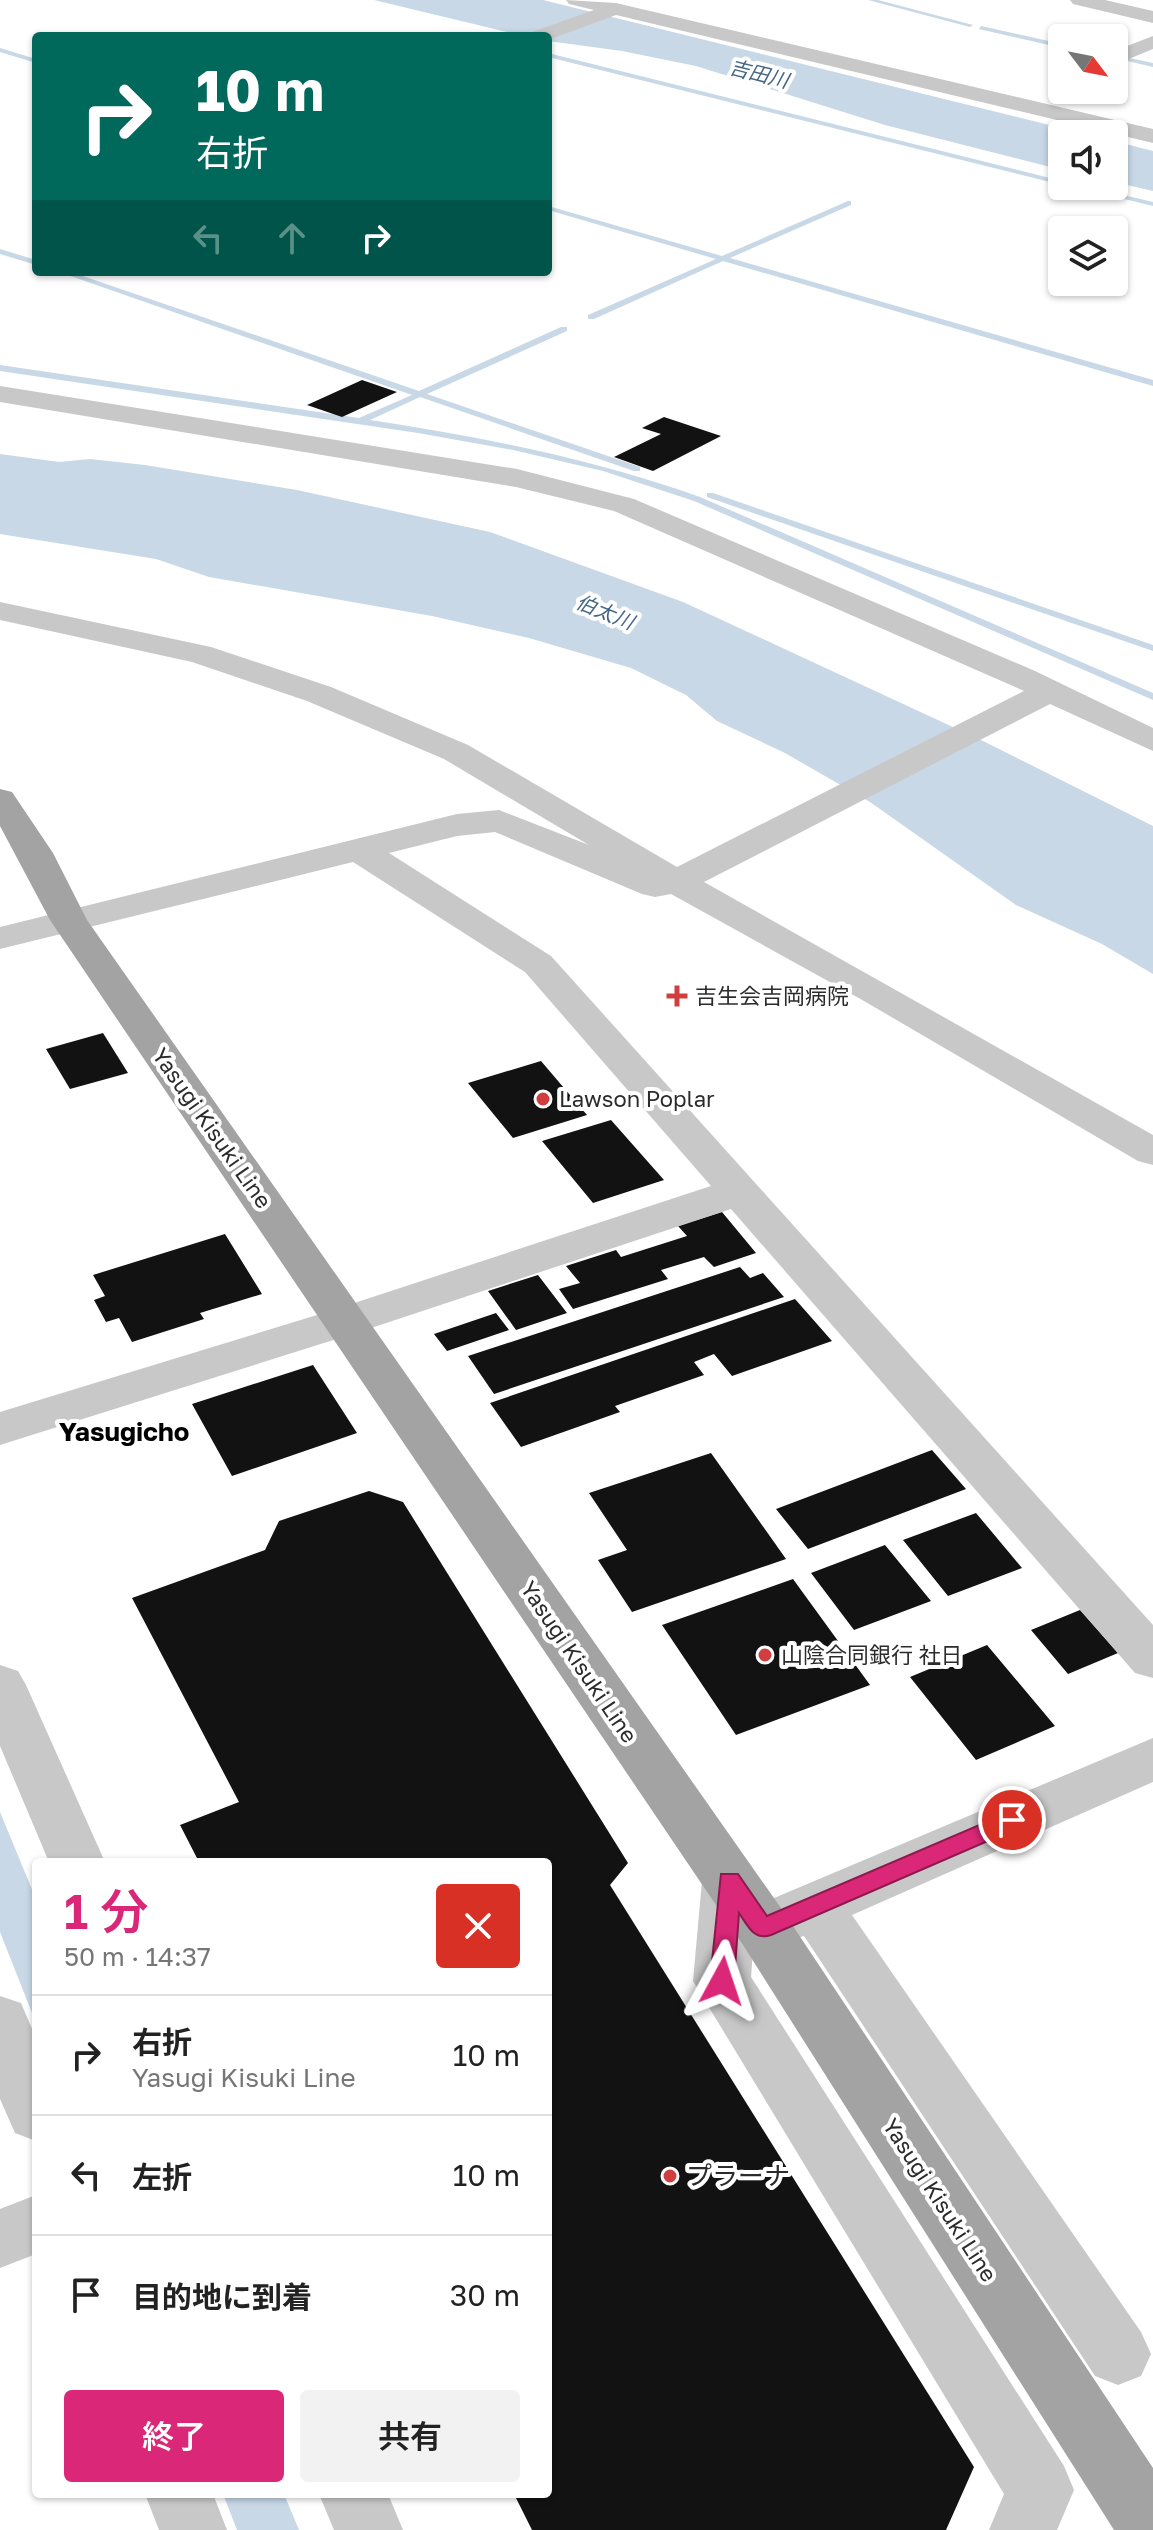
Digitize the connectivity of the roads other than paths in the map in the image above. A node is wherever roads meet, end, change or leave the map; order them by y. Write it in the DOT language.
graph roads {
  1 [pos="576,0"];
  2 [pos="1080,0"];
  3 [pos="613,10"];
  4 [pos="1153,17"];
  5 [pos="550,32"];
  6 [pos="1153,42"];
  7 [pos="1128,53"];
  8 [pos="1048,90"];
  9 [pos="1014,105"];
  10 [pos="1153,136"];
  11 [pos="0,394"];
  12 [pos="0,611"];
  13 [pos="1040,696"];
  14 [pos="1153,741"];
  15 [pos="0,799"];
  16 [pos="358,849"];
  17 [pos="684,877"];
  18 [pos="69,920"];
  19 [pos="0,938"];
  20 [pos="1153,1152"];
  21 [pos="741,1191"];
  22 [pos="346,1321"];
  23 [pos="0,1429"];
  24 [pos="1153,1659"];
  25 [pos="0,1685"];
  26 [pos="1153,1759"];
  27 [pos="75,1858"];
  28 [pos="769,1905"];
  29 [pos="0,2021"];
  30 [pos="32,2104"];
  31 [pos="32,2226"];
  32 [pos="0,2239"];
  33 [pos="1118,2354"];
  34 [pos="181,2498"];
  35 [pos="355,2498"];
  36 [pos="1153,2529"];
  37 [pos="193,2530"];
  38 [pos="369,2530"];
  39 [pos="1023,2530"];
  1 -- 3 [label="street"];
  2 -- 4 [label="street"];
  3 -- 5 [label="street"];
  3 -- 9 [label="street"];
  6 -- 7 [label="street"];
  8 -- 9 [label="street"];
  9 -- 10 [label="street"];
  11 -- 13 [label="street"];
  12 -- 17 [label="street"];
  13 -- 14 [label="street"];
  13 -- 17 [label="street"];
  15 -- 18 [label="main road, Yasugi Kisuki Line"];
  16 -- 17 [label="street"];
  16 -- 18 [label="street"];
  16 -- 21 [label="street"];
  17 -- 20 [label="street"];
  18 -- 19 [label="street"];
  18 -- 22 [label="main road, Yasugi Kisuki Line"];
  21 -- 22 [label="street"];
  21 -- 24 [label="street"];
  22 -- 23 [label="street"];
  22 -- 28 [label="main road, Yasugi Kisuki Line"];
  25 -- 27 [label="street"];
  26 -- 28 [label="street"];
  28 -- 33 [label="street"];
  28 -- 36 [label="main road, Yasugi Kisuki Line"];
  28 -- 39 [label="street"];
  29 -- 30 [label="street"];
  31 -- 32 [label="street"];
  34 -- 37 [label="street"];
  35 -- 38 [label="street"];
}
